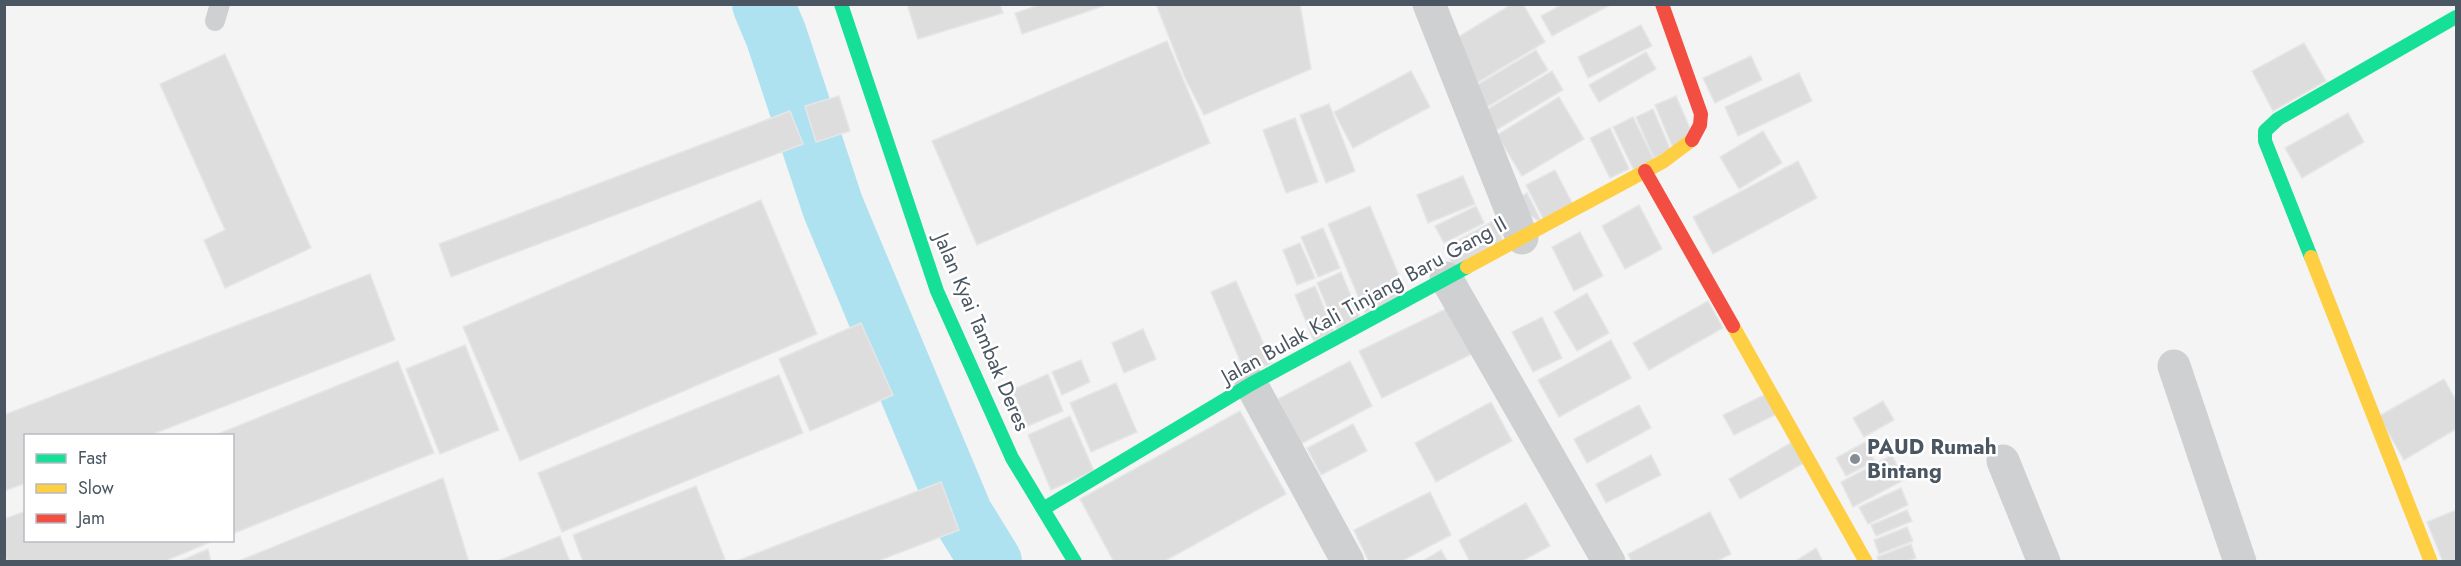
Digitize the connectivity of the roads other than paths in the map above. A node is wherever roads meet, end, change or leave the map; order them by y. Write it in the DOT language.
graph roads {
  1 [pos="841,4"];
  2 [pos="1429,4"];
  3 [pos="1662,4"];
  4 [pos="2457,17"];
  5 [pos="1645,171"];
  6 [pos="1522,238"];
  7 [pos="1446,278"];
  8 [pos="2174,366"];
  9 [pos="1251,384"];
  10 [pos="2003,461"];
  11 [pos="1043,509"];
  12 [pos="1075,561"];
  13 [pos="1348,561"];
  14 [pos="1609,561"];
  15 [pos="1866,561"];
  16 [pos="2044,561"];
  17 [pos="2240,561"];
  18 [pos="2431,561"];
  1 -- 11 [label="street, Jalan Kyai Tambak Deres"];
  2 -- 6 [label="street"];
  3 -- 5 [label="street, Jalan Bulak Kali Tinjang Baru Gang II"];
  4 -- 18 [label="street"];
  5 -- 6 [label="street, Jalan Bulak Kali Tinjang Baru Gang II"];
  5 -- 15 [label="street"];
  6 -- 7 [label="street, Jalan Bulak Kali Tinjang Baru Gang II"];
  7 -- 9 [label="street, Jalan Bulak Kali Tinjang Baru Gang II"];
  7 -- 14 [label="street"];
  8 -- 17 [label="street"];
  9 -- 11 [label="street, Jalan Bulak Kali Tinjang Baru Gang II"];
  9 -- 13 [label="street"];
  10 -- 16 [label="street"];
  11 -- 12 [label="street, Jalan Kyai Tambak Deres"];
}
